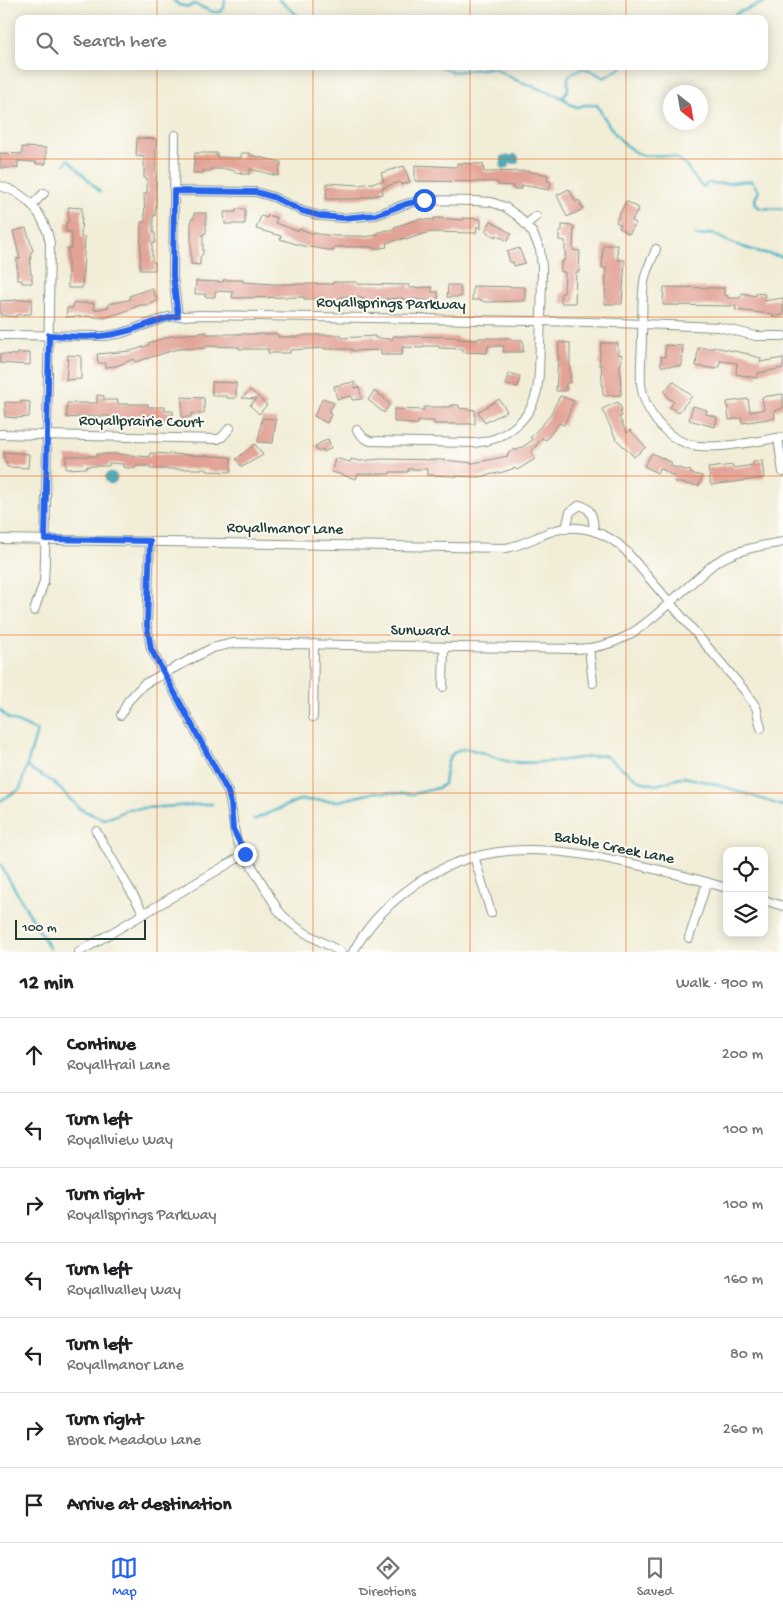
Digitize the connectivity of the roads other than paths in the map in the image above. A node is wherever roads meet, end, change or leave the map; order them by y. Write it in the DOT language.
graph roads {
  1 [pos="175,135"];
  2 [pos="0,186"];
  3 [pos="174,191"];
  4 [pos="44,193"];
  5 [pos="32,205"];
  6 [pos="536,216"];
  7 [pos="526,225"];
  8 [pos="656,249"];
  9 [pos="178,316"];
  10 [pos="541,322"];
  11 [pos="643,325"];
  12 [pos="0,334"];
  13 [pos="49,335"];
  14 [pos="783,336"];
  15 [pos="230,428"];
  16 [pos="357,430"];
  17 [pos="0,434"];
  18 [pos="47,434"];
  19 [pos="781,437"];
  20 [pos="783,472"];
  21 [pos="566,528"];
  22 [pos="594,530"];
  23 [pos="0,538"];
  24 [pos="45,539"];
  25 [pos="150,541"];
  26 [pos="783,542"];
  27 [pos="670,603"];
  28 [pos="34,610"];
  29 [pos="314,644"];
  30 [pos="444,647"];
  31 [pos="589,648"];
  32 [pos="164,674"];
  33 [pos="593,683"];
  34 [pos="444,687"];
  35 [pos="120,715"];
  36 [pos="313,717"];
  37 [pos="762,728"];
  38 [pos="96,831"];
  39 [pos="245,854"];
  40 [pos="474,856"];
  41 [pos="707,882"];
  42 [pos="723,887"];
  43 [pos="768,901"];
  44 [pos="783,906"];
  45 [pos="491,913"];
  46 [pos="144,914"];
  47 [pos="689,938"];
  48 [pos="79,952"];
  49 [pos="341,952"];
  50 [pos="353,952"];
  1 -- 3 [label="street"];
  2 -- 5 [label="street"];
  3 -- 7 [label="street"];
  3 -- 9 [label="street"];
  4 -- 5 [label="street"];
  5 -- 13 [label="street"];
  6 -- 7 [label="street"];
  7 -- 10 [label="street"];
  8 -- 11 [label="street"];
  9 -- 10 [label="street, Royallsprings Parkway"];
  9 -- 13 [label="street, Royallsprings Parkway"];
  10 -- 11 [label="street, Royallsprings Parkway"];
  10 -- 16 [label="street"];
  11 -- 14 [label="street, Royallsprings Parkway"];
  11 -- 19 [label="street"];
  12 -- 13 [label="street, Royallsprings Parkway"];
  13 -- 18 [label="street"];
  15 -- 18 [label="street, Royallprairie Court"];
  17 -- 18 [label="street, Royallprairie Court"];
  18 -- 24 [label="street"];
  19 -- 20 [label="street"];
  21 -- 22 [label="street, Royallmanor Lane"];
  21 -- 22 [label="street"];
  21 -- 25 [label="street, Royallmanor Lane"];
  22 -- 27 [label="street, Royallmanor Lane"];
  23 -- 24 [label="street, Royallmanor Lane"];
  24 -- 25 [label="street, Royallmanor Lane"];
  24 -- 28 [label="street"];
  25 -- 32 [label="street"];
  26 -- 27 [label="street, Sunward"];
  27 -- 31 [label="street, Sunward"];
  27 -- 37 [label="street, Royallmanor Lane"];
  29 -- 30 [label="street, Sunward"];
  29 -- 32 [label="street, Sunward"];
  29 -- 36 [label="street"];
  30 -- 31 [label="street, Sunward"];
  30 -- 34 [label="street"];
  31 -- 33 [label="street"];
  32 -- 35 [label="street, Sunward"];
  32 -- 39 [label="street"];
  38 -- 46 [label="street"];
  39 -- 46 [label="street"];
  39 -- 49 [label="street"];
  40 -- 41 [label="street, Babble Creek Lane"];
  40 -- 45 [label="street"];
  40 -- 50 [label="street, Babble Creek Lane"];
  41 -- 42 [label="street, Babble Creek Lane"];
  41 -- 47 [label="street"];
  43 -- 44 [label="street"];
  46 -- 48 [label="street"];
}
